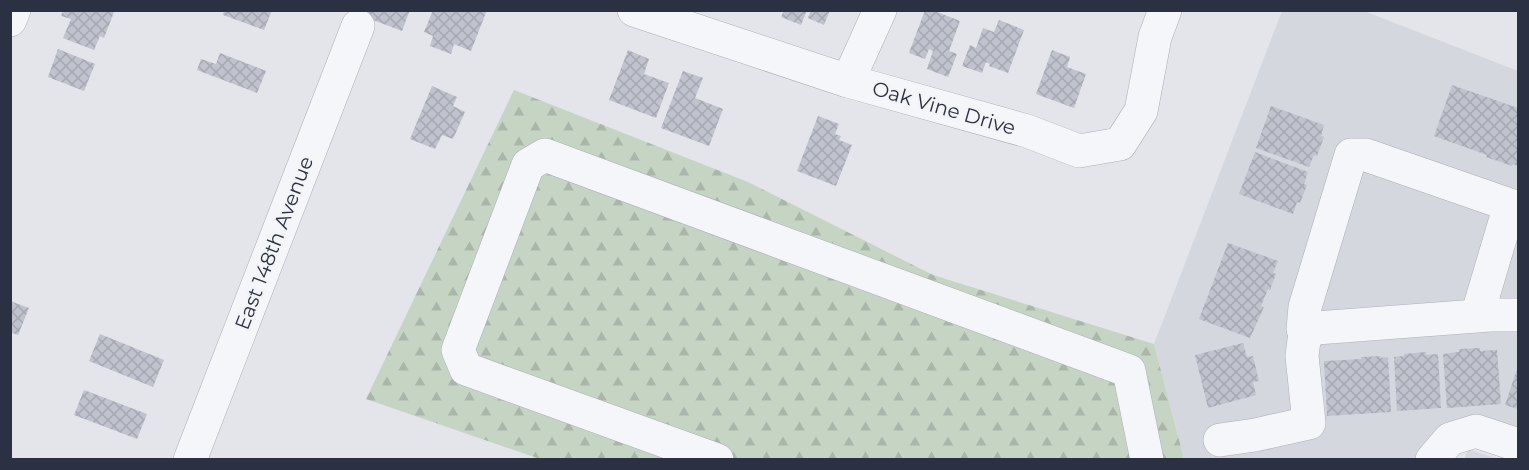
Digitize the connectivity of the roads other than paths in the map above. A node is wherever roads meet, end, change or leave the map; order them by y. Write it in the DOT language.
graph roads {
  1 [pos="14,10"];
  2 [pos="633,10"];
  3 [pos="880,10"];
  4 [pos="1165,10"];
  5 [pos="10,20"];
  6 [pos="357,26"];
  7 [pos="848,81"];
  8 [pos="1518,315"];
  9 [pos="1477,316"];
  10 [pos="1311,329"];
  11 [pos="1220,440"];
  12 [pos="1518,445"];
  13 [pos="190,459"];
  14 [pos="717,459"];
  15 [pos="1147,459"];
  16 [pos="1432,459"];
  1 -- 5 [label="street"];
  2 -- 7 [label="street, Oak Vine Drive"];
  3 -- 7 [label="street"];
  4 -- 7 [label="street, Oak Vine Drive"];
  6 -- 13 [label="street, East 148th Avenue"];
  8 -- 9 [label="street"];
  9 -- 10 [label="street"];
  9 -- 10 [label="street"];
  10 -- 11 [label="street"];
  12 -- 16 [label="street"];
  14 -- 15 [label="street"];
}
